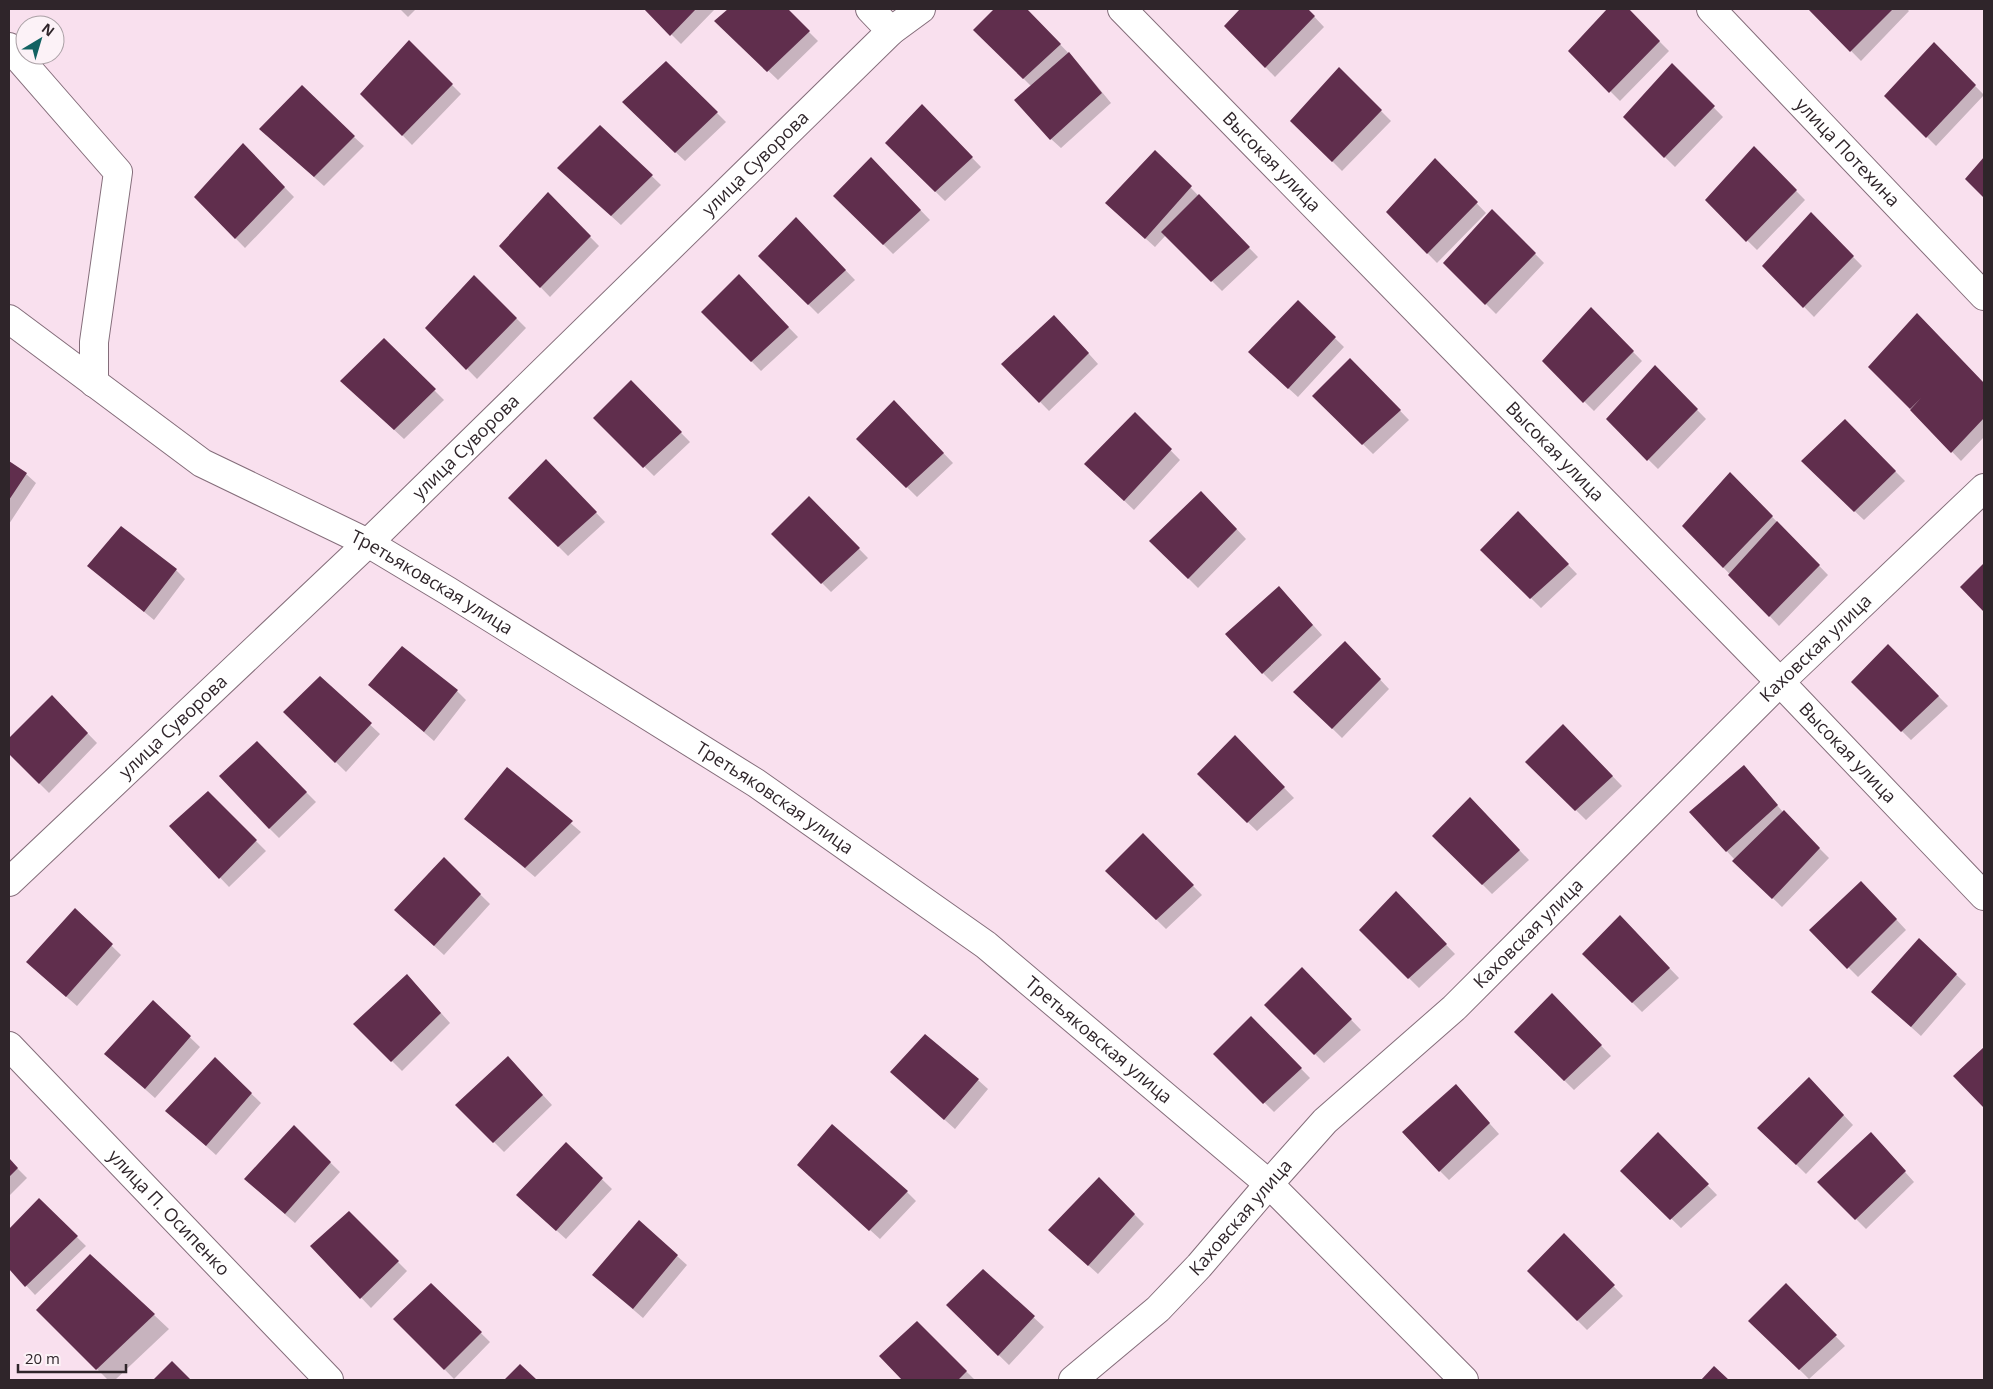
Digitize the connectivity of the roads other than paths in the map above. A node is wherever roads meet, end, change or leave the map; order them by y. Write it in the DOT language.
graph roads {
  1 [pos="870,9"];
  2 [pos="920,9"];
  3 [pos="1122,9"];
  4 [pos="1711,9"];
  5 [pos="892,31"];
  6 [pos="9,47"];
  7 [pos="1984,296"];
  8 [pos="9,319"];
  9 [pos="94,383"];
  10 [pos="1984,488"];
  11 [pos="368,542"];
  12 [pos="1780,682"];
  13 [pos="9,882"];
  14 [pos="1984,896"];
  15 [pos="9,1046"];
  16 [pos="1269,1184"];
  17 [pos="329,1380"];
  18 [pos="1073,1380"];
  19 [pos="1464,1380"];
  1 -- 5 [label="street"];
  2 -- 5 [label="street, улица Суворова"];
  3 -- 12 [label="street, Высокая улица"];
  4 -- 7 [label="street, улица Потехина"];
  5 -- 11 [label="street, улица Суворова"];
  6 -- 9 [label="street"];
  8 -- 9 [label="street, Третьяковская улица"];
  9 -- 11 [label="street, Третьяковская улица"];
  10 -- 12 [label="street, Каховская улица"];
  11 -- 13 [label="street, улица Суворова"];
  11 -- 16 [label="street, Третьяковская улица"];
  12 -- 14 [label="street, Высокая улица"];
  12 -- 16 [label="street, Каховская улица"];
  15 -- 17 [label="street, улица П. Осипенко"];
  16 -- 18 [label="street, Каховская улица"];
  16 -- 19 [label="street, Третьяковская улица"];
}
